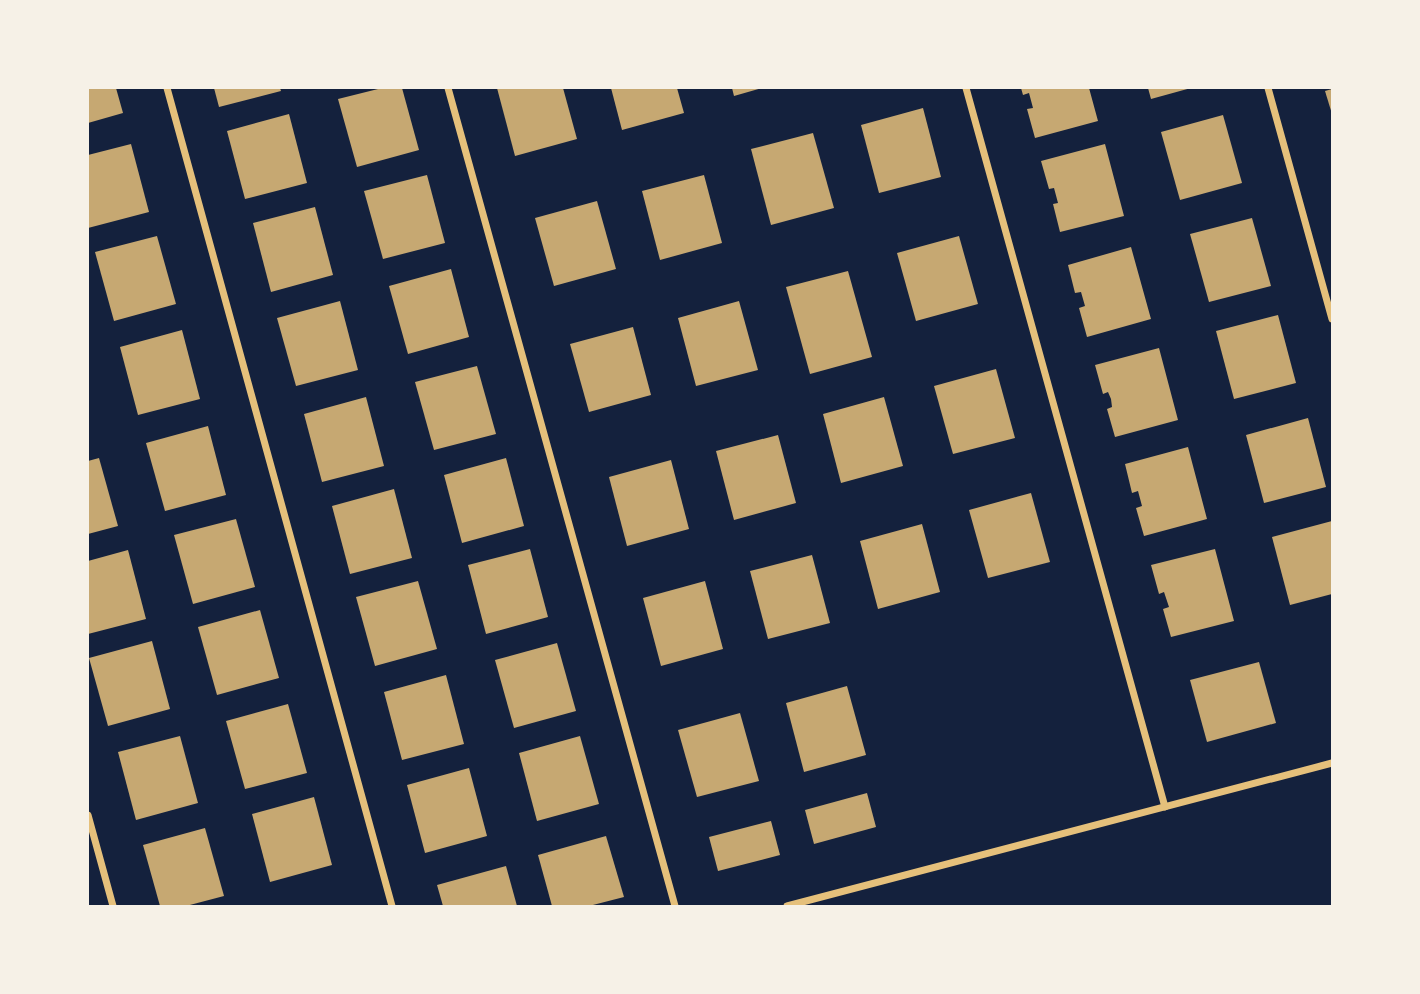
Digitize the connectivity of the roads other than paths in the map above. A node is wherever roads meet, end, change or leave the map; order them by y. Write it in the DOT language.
graph roads {
  1 [pos="167,88"];
  2 [pos="448,88"];
  3 [pos="966,88"];
  4 [pos="1268,88"];
  5 [pos="1332,319"];
  6 [pos="1332,763"];
  7 [pos="1165,807"];
  8 [pos="88,814"];
  9 [pos="113,906"];
  10 [pos="392,906"];
  11 [pos="675,906"];
  12 [pos="787,906"];
  1 -- 10 [label="street"];
  2 -- 11 [label="street"];
  3 -- 7 [label="street"];
  4 -- 5 [label="street"];
  6 -- 7 [label="street"];
  7 -- 12 [label="street"];
  8 -- 9 [label="street"];
}
